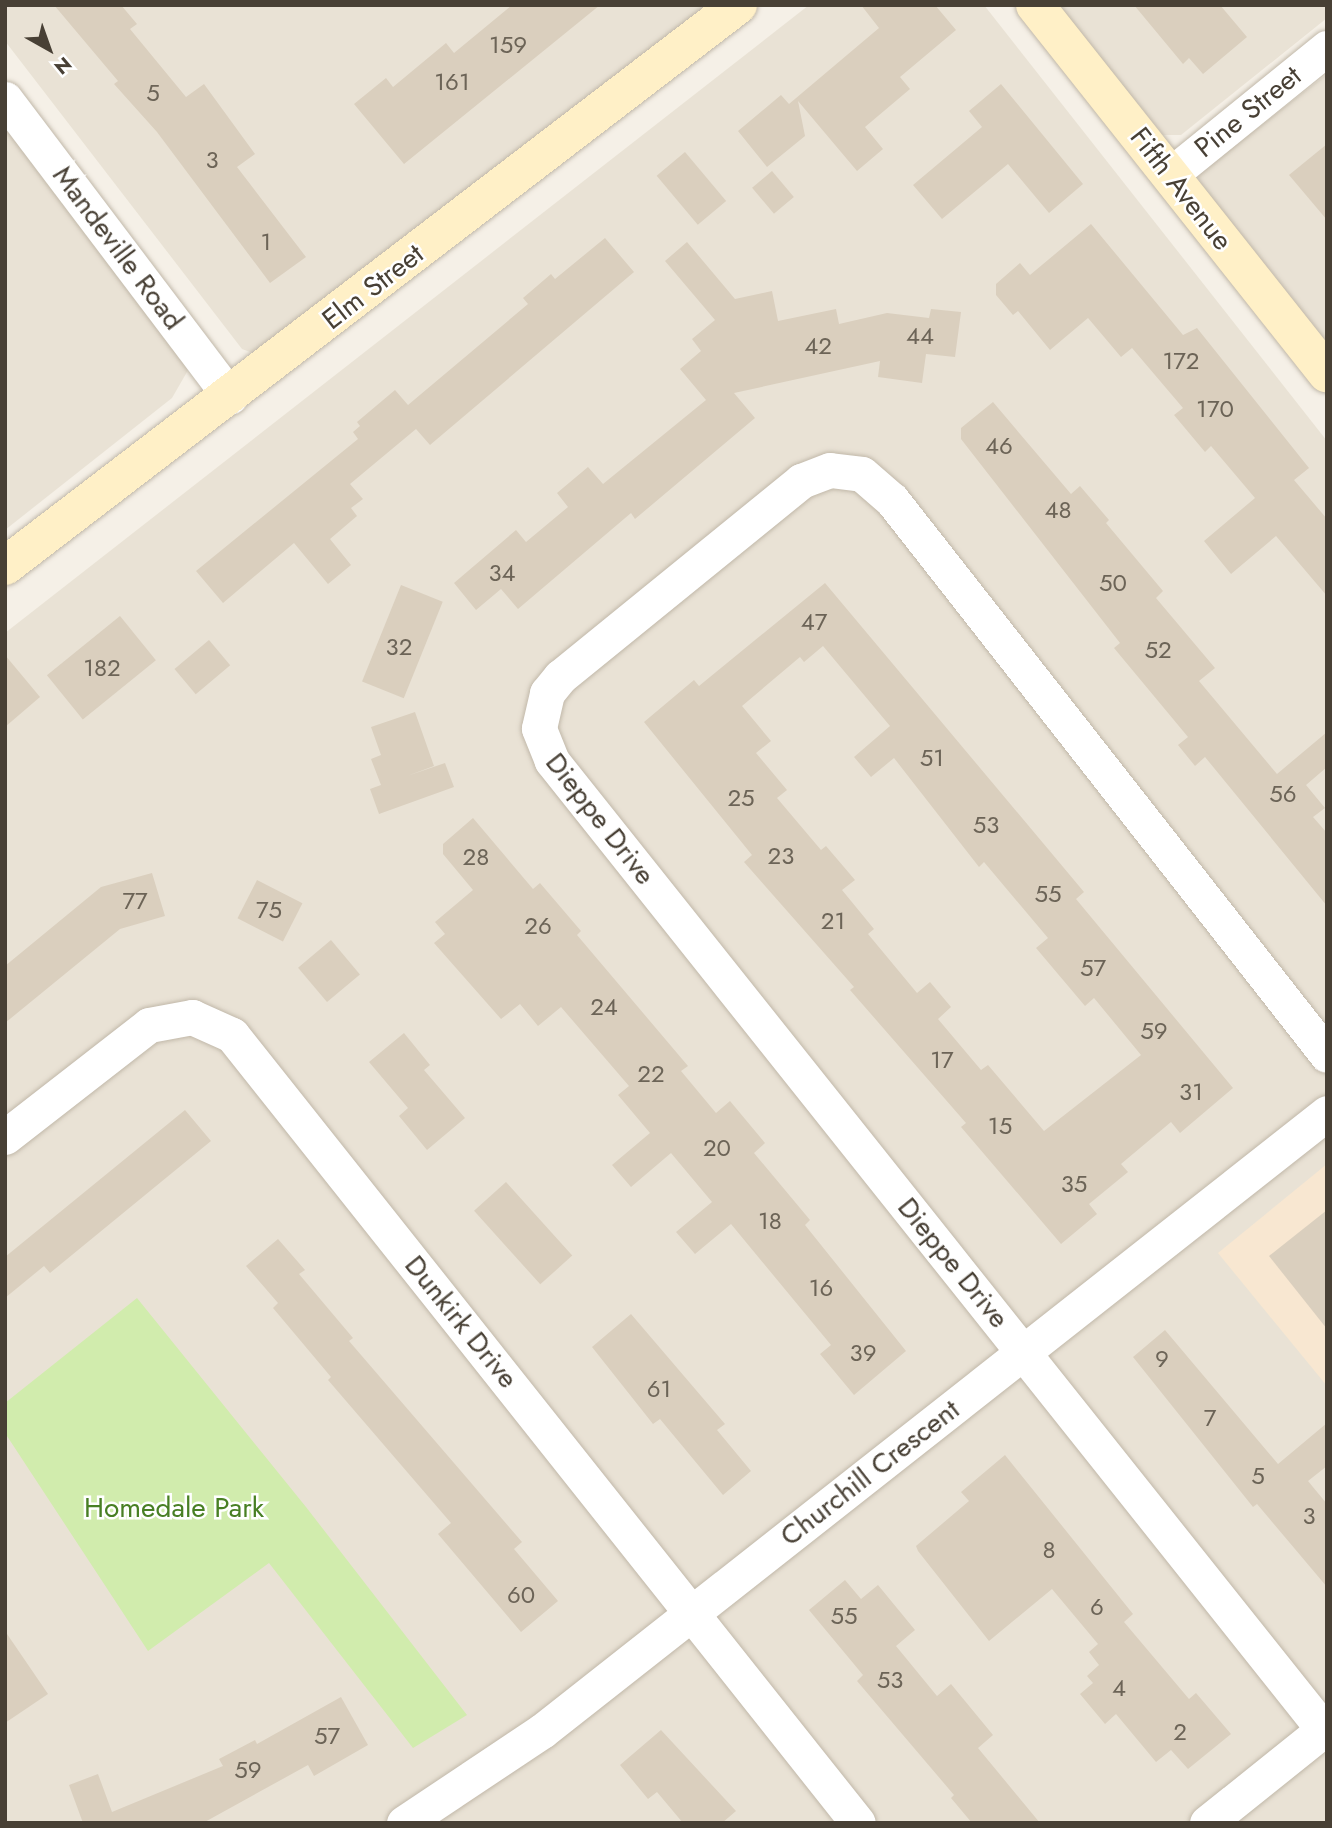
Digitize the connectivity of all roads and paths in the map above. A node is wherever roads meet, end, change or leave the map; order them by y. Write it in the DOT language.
graph roads {
  1 [pos="738,5"];
  2 [pos="1035,5"];
  3 [pos="1327,48"];
  4 [pos="5,99"];
  5 [pos="1170,175"];
  6 [pos="1327,373"];
  7 [pos="230,397"];
  8 [pos="5,566"];
  9 [pos="1327,1055"];
  10 [pos="1327,1112"];
  11 [pos="5,1136"];
  12 [pos="1024,1352"];
  13 [pos="693,1613"];
  14 [pos="1325,1728"];
  15 [pos="404,1823"];
  16 [pos="858,1823"];
  17 [pos="1207,1823"];
  1 -- 7 [label="main road, Elm Street"];
  2 -- 5 [label="main road, Fifth Avenue"];
  3 -- 5 [label="street, Pine Street"];
  4 -- 7 [label="street, Mandeville Road"];
  5 -- 6 [label="main road, Fifth Avenue"];
  7 -- 8 [label="main road, Elm Street"];
  9 -- 12 [label="street, Dieppe Drive"];
  10 -- 12 [label="street, Churchill Crescent"];
  11 -- 13 [label="street, Dunkirk Drive"];
  12 -- 13 [label="street, Churchill Crescent"];
  12 -- 14 [label="street, Dieppe Drive"];
  13 -- 15 [label="street, Churchill Crescent"];
  13 -- 16 [label="street, Dunkirk Drive"];
  14 -- 17 [label="street"];
}
